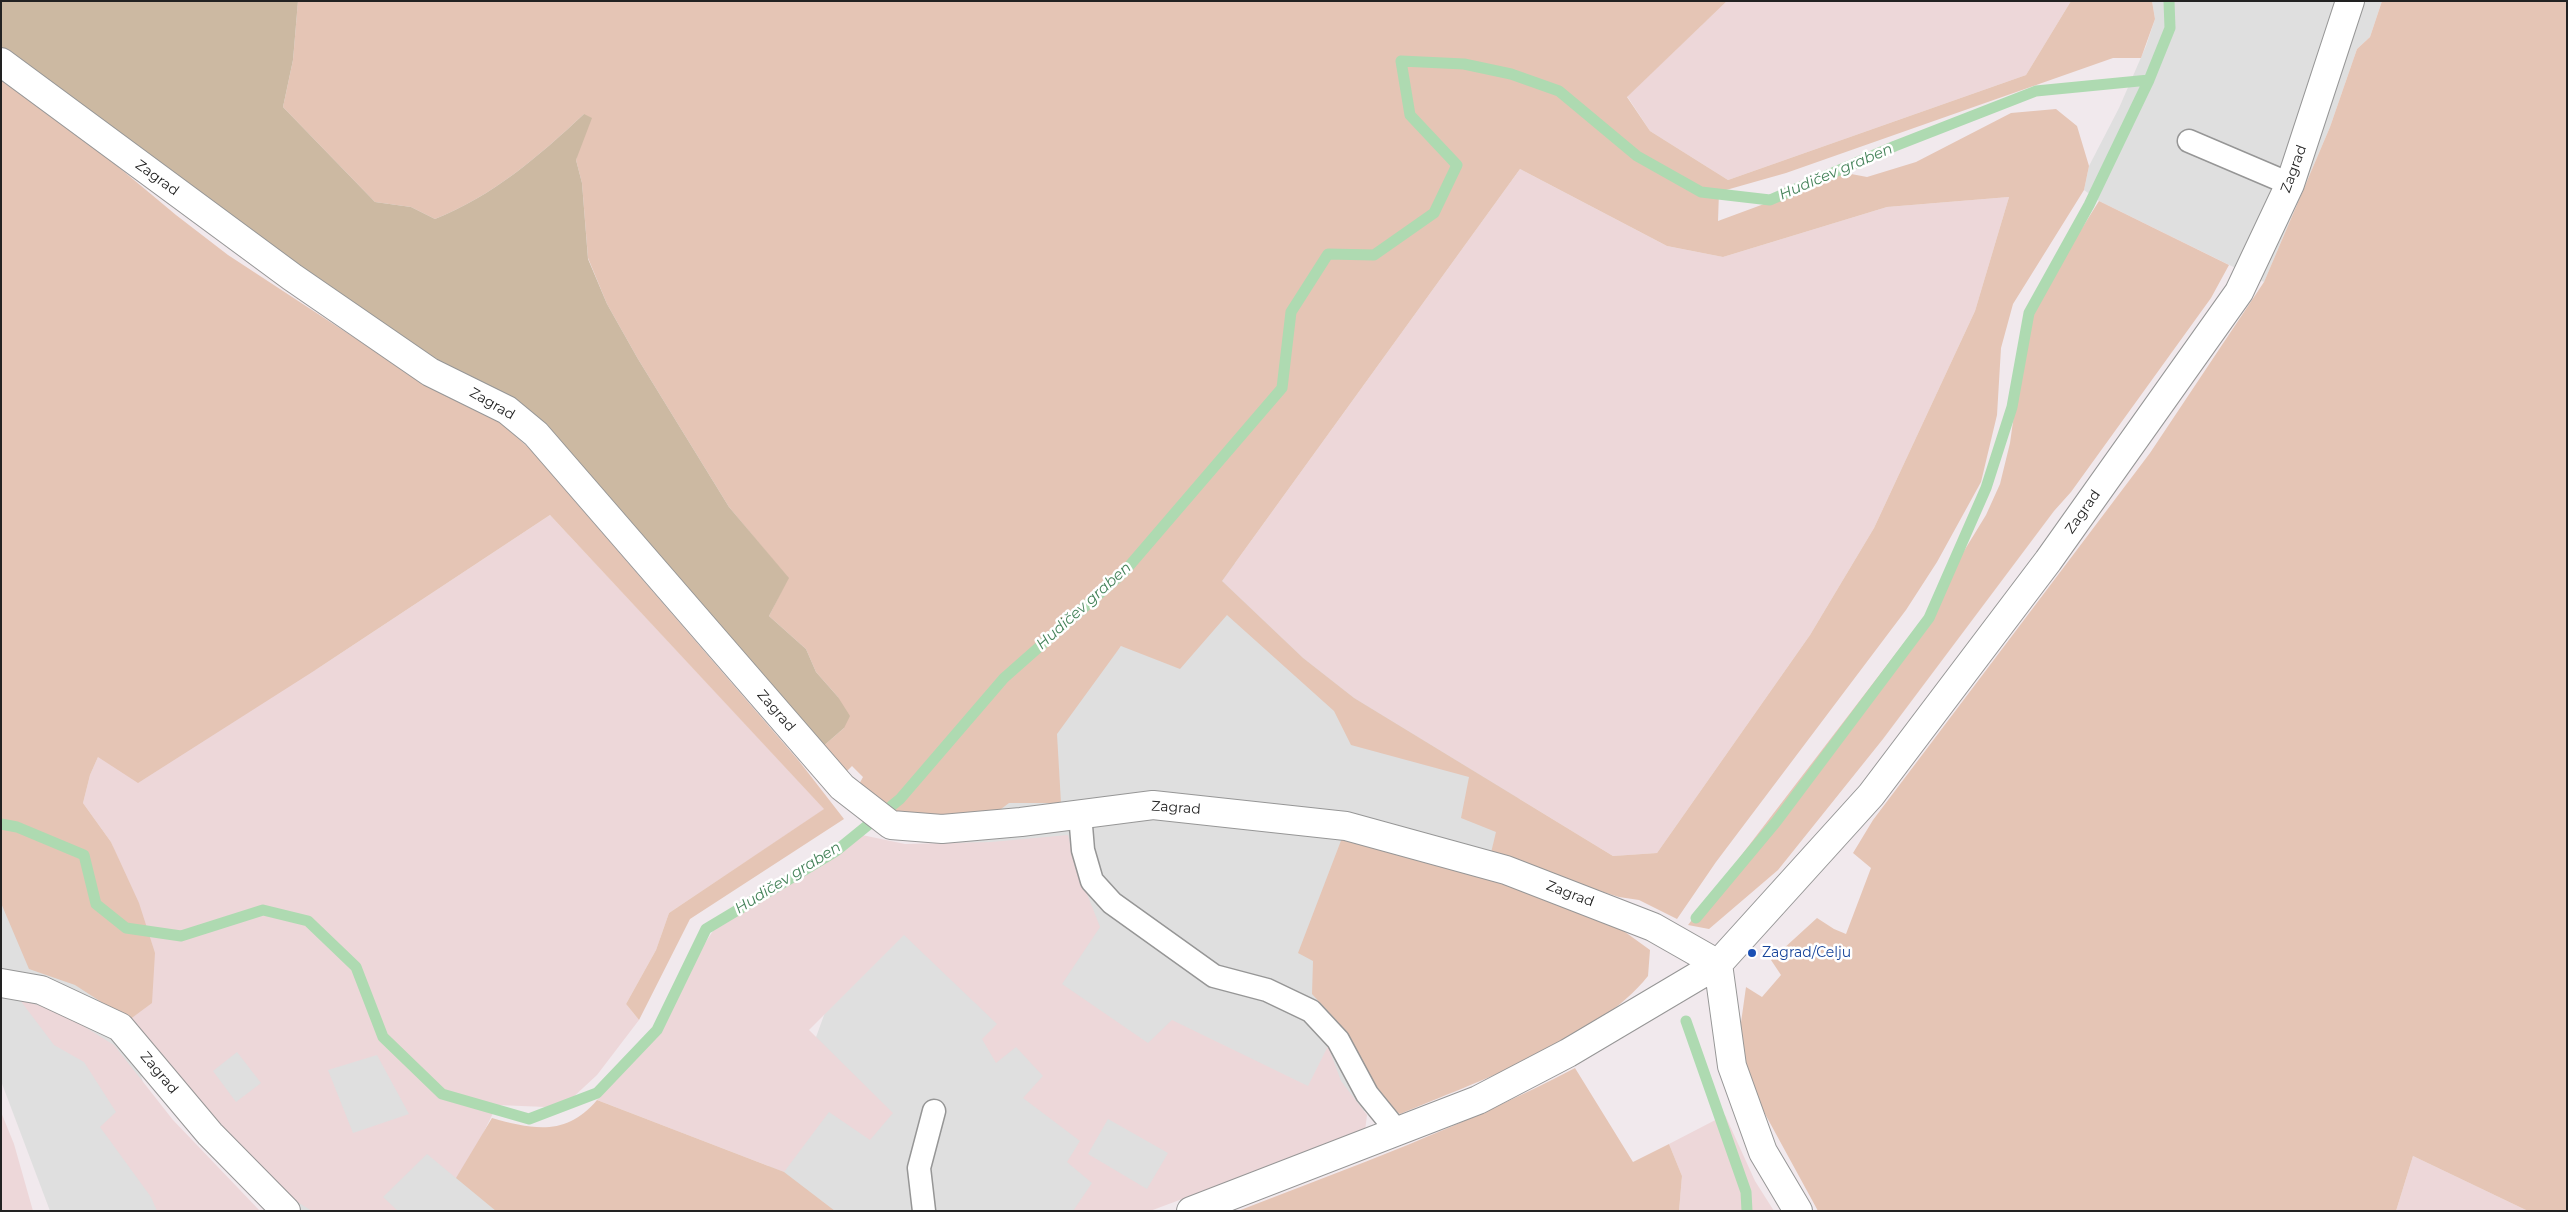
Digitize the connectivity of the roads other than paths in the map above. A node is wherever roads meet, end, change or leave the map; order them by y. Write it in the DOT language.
graph roads {
  1 [pos="2350,1"];
  2 [pos="1,62"];
  3 [pos="2189,141"];
  4 [pos="2290,184"];
  5 [pos="1080,814"];
  6 [pos="1718,964"];
  7 [pos="1,983"];
  8 [pos="934,1110"];
  9 [pos="1397,1132"];
  10 [pos="286,1211"];
  11 [pos="924,1211"];
  12 [pos="1191,1211"];
  13 [pos="1798,1211"];
  1 -- 4 [label="street, Zagrad"];
  2 -- 5 [label="street, Zagrad"];
  3 -- 4 [label="lane"];
  4 -- 6 [label="street, Zagrad"];
  5 -- 6 [label="street, Zagrad"];
  5 -- 9 [label="lane"];
  6 -- 9 [label="street, Zagrad"];
  6 -- 13 [label="street"];
  7 -- 10 [label="street, Zagrad"];
  8 -- 11 [label="lane"];
  9 -- 12 [label="street, Zagrad"];
}
